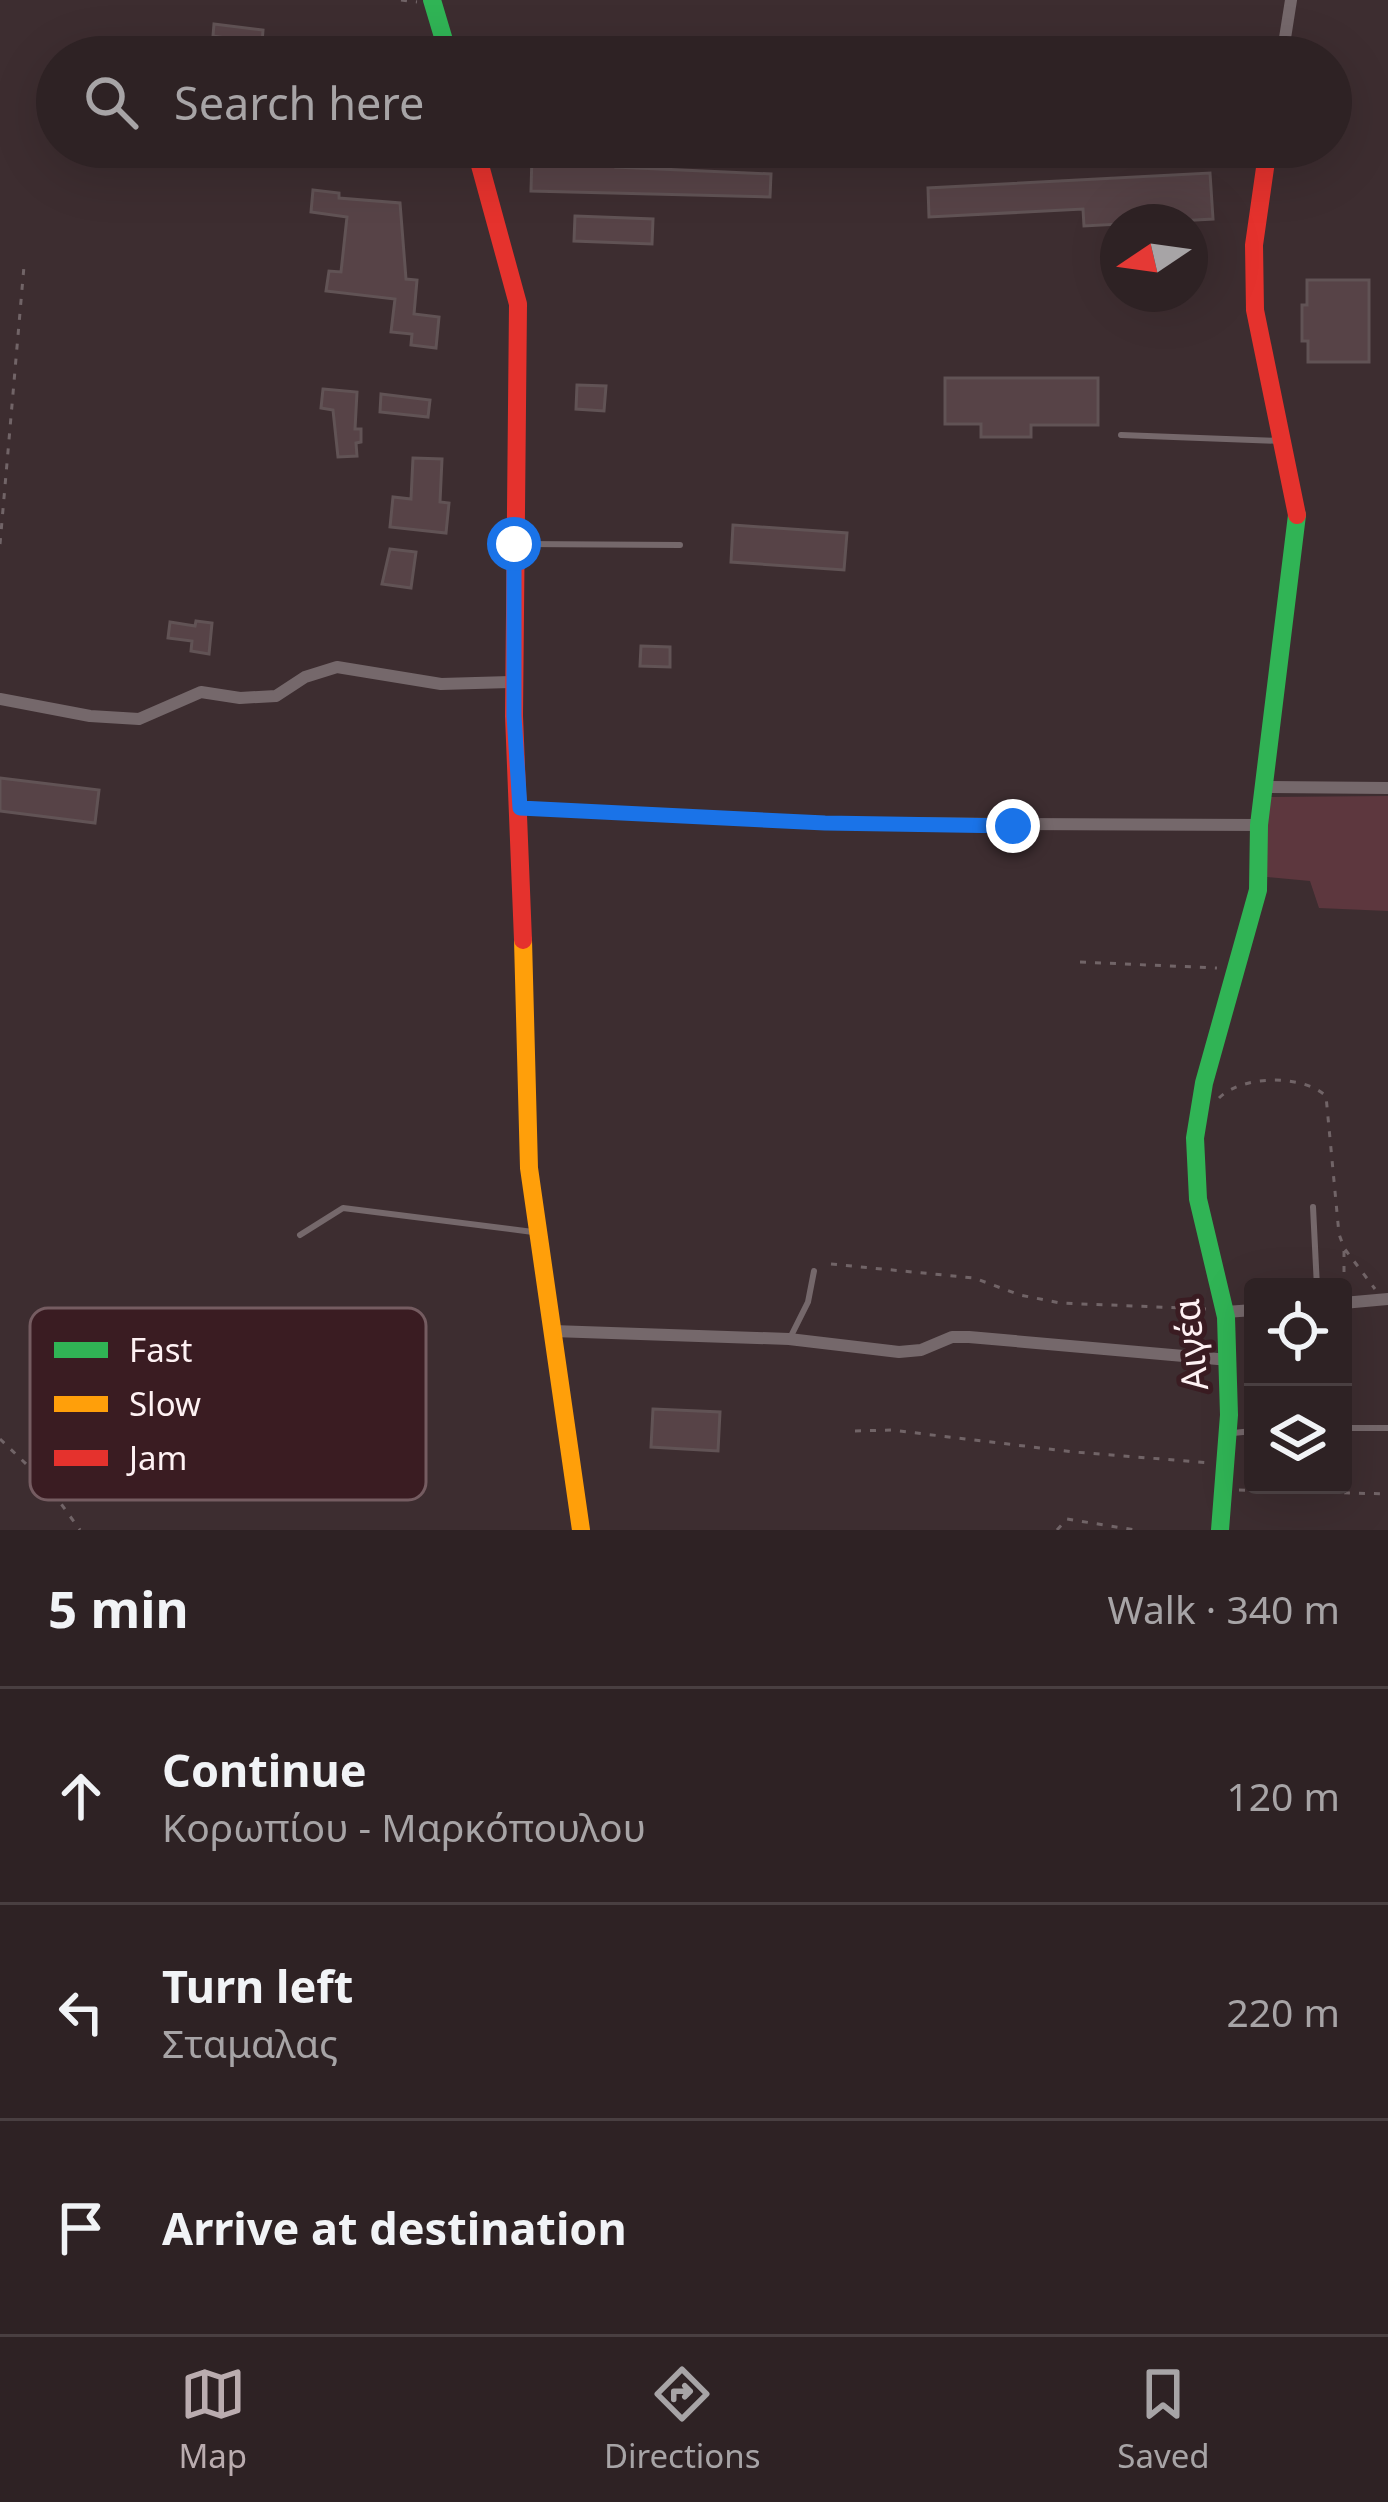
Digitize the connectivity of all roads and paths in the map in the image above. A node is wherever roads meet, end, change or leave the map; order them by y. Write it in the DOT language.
graph roads {
  1 [pos="431,0"];
  2 [pos="1291,0"];
  3 [pos="442,36"];
  4 [pos="1285,36"];
  5 [pos="482,168"];
  6 [pos="1265,168"];
  7 [pos="24,266"];
  8 [pos="1121,435"];
  9 [pos="1284,441"];
  10 [pos="0,544"];
  11 [pos="514,544"];
  12 [pos="680,545"];
  13 [pos="514,682"];
  14 [pos="0,699"];
  15 [pos="1265,787"];
  16 [pos="1388,788"];
  17 [pos="520,808"];
  18 [pos="1259,825"];
  19 [pos="1080,962"];
  20 [pos="1235,975"];
  21 [pos="1199,1108"];
  22 [pos="1312,1207"];
  23 [pos="537,1232"];
  24 [pos="301,1235"];
  25 [pos="1344,1248"];
  26 [pos="831,1264"];
  27 [pos="814,1270"];
  28 [pos="1316,1278"];
  29 [pos="1343,1278"];
  30 [pos="1386,1299"];
  31 [pos="1352,1302"];
  32 [pos="1244,1311"];
  33 [pos="1226,1312"];
  34 [pos="553,1331"];
  35 [pos="789,1339"];
  36 [pos="1229,1360"];
  37 [pos="1352,1428"];
  38 [pos="1388,1428"];
  39 [pos="855,1431"];
  40 [pos="1244,1432"];
  41 [pos="1228,1434"];
  42 [pos="0,1439"];
  43 [pos="1225,1464"];
  44 [pos="30,1468"];
  45 [pos="1225,1491"];
  46 [pos="1388,1494"];
  47 [pos="58,1500"];
  48 [pos="80,1530"];
  49 [pos="581,1530"];
  50 [pos="1057,1530"];
  51 [pos="1135,1530"];
  52 [pos="1220,1530"];
  1 -- 3 [label="main road"];
  2 -- 4 [label="street"];
  5 -- 11 [label="main road"];
  6 -- 9 [label="main road, Αιγέα"];
  7 -- 10 [label="path"];
  8 -- 9 [label="lane"];
  9 -- 15 [label="main road, Αιγέα"];
  11 -- 12 [label="lane"];
  11 -- 13 [label="main road"];
  13 -- 14 [label="street"];
  13 -- 17 [label="main road"];
  15 -- 16 [label="street"];
  15 -- 18 [label="main road, Αιγέα"];
  17 -- 18 [label="street"];
  17 -- 23 [label="main road"];
  18 -- 20 [label="main road, Αιγέα"];
  19 -- 20 [label="path"];
  20 -- 21 [label="main road, Αιγέα"];
  21 -- 25 [label="path"];
  21 -- 33 [label="main road, Αιγέα"];
  22 -- 28 [label="lane"];
  23 -- 24 [label="lane"];
  23 -- 34 [label="main road"];
  25 -- 29 [label="path"];
  25 -- 30 [label="path"];
  26 -- 33 [label="path"];
  27 -- 35 [label="lane"];
  30 -- 31 [label="street"];
  32 -- 33 [label="street"];
  33 -- 36 [label="main road, Αιγέα"];
  34 -- 35 [label="street"];
  34 -- 49 [label="main road"];
  35 -- 36 [label="street"];
  36 -- 41 [label="main road, Αιγέα"];
  37 -- 38 [label="lane"];
  39 -- 43 [label="path"];
  40 -- 41 [label="lane"];
  41 -- 43 [label="main road, Αιγέα"];
  42 -- 44 [label="path"];
  43 -- 45 [label="main road, Αιγέα"];
  45 -- 46 [label="path"];
  45 -- 52 [label="main road, Αιγέα"];
  47 -- 48 [label="path"];
  50 -- 51 [label="path"];
}
